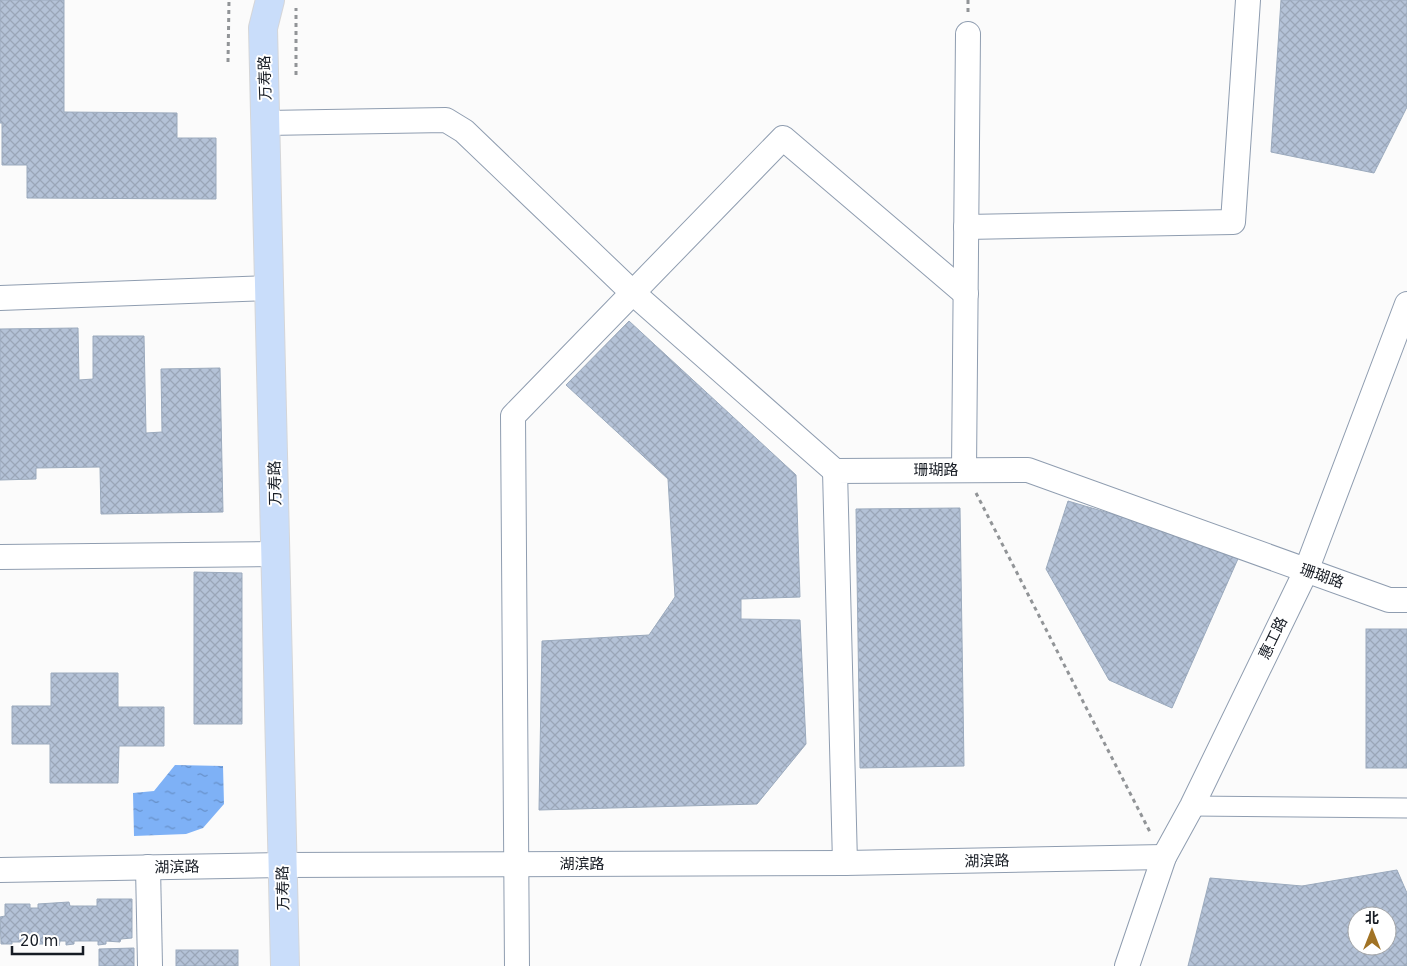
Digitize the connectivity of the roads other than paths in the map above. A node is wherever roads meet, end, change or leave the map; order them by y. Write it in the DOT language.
graph roads {
  1 [pos="260,0"];
  2 [pos="270,0"];
  3 [pos="1248,0"];
  4 [pos="263,28"];
  5 [pos="968,34"];
  6 [pos="266,123"];
  7 [pos="966,226"];
  8 [pos="270,288"];
  9 [pos="632,293"];
  10 [pos="966,294"];
  11 [pos="0,298"];
  12 [pos="1407,304"];
  13 [pos="964,470"];
  14 [pos="835,471"];
  15 [pos="276,554"];
  16 [pos="0,557"];
  17 [pos="1306,571"];
  18 [pos="1407,600"];
  19 [pos="1192,806"];
  20 [pos="1407,808"];
  21 [pos="1164,857"];
  22 [pos="845,863"];
  23 [pos="517,864"];
  24 [pos="283,865"];
  25 [pos="148,867"];
  26 [pos="0,870"];
  27 [pos="150,966"];
  28 [pos="285,966"];
  29 [pos="517,966"];
  30 [pos="1127,966"];
  1 -- 4 [label="main road"];
  2 -- 4 [label="main road, 万寿路"];
  3 -- 7 [label="street"];
  4 -- 6 [label="main road, 万寿路"];
  5 -- 7 [label="street"];
  6 -- 8 [label="main road, 万寿路"];
  6 -- 9 [label="street"];
  7 -- 10 [label="street"];
  8 -- 11 [label="street"];
  8 -- 15 [label="main road, 万寿路"];
  9 -- 10 [label="street"];
  9 -- 14 [label="street"];
  9 -- 23 [label="street"];
  10 -- 13 [label="street"];
  12 -- 17 [label="street, 惠工路"];
  13 -- 14 [label="street, 珊瑚路"];
  13 -- 17 [label="street, 珊瑚路"];
  14 -- 22 [label="street"];
  15 -- 16 [label="street"];
  15 -- 24 [label="main road, 万寿路"];
  17 -- 18 [label="street, 珊瑚路"];
  17 -- 19 [label="street, 惠工路"];
  19 -- 20 [label="street"];
  19 -- 21 [label="street, 惠工路"];
  21 -- 22 [label="street, 湖滨路"];
  21 -- 30 [label="street, 惠工路"];
  22 -- 23 [label="street, 湖滨路"];
  23 -- 24 [label="street, 湖滨路"];
  23 -- 29 [label="street"];
  24 -- 25 [label="street, 湖滨路"];
  24 -- 28 [label="main road, 万寿路"];
  25 -- 26 [label="street, 湖滨路"];
  25 -- 27 [label="street"];
}
